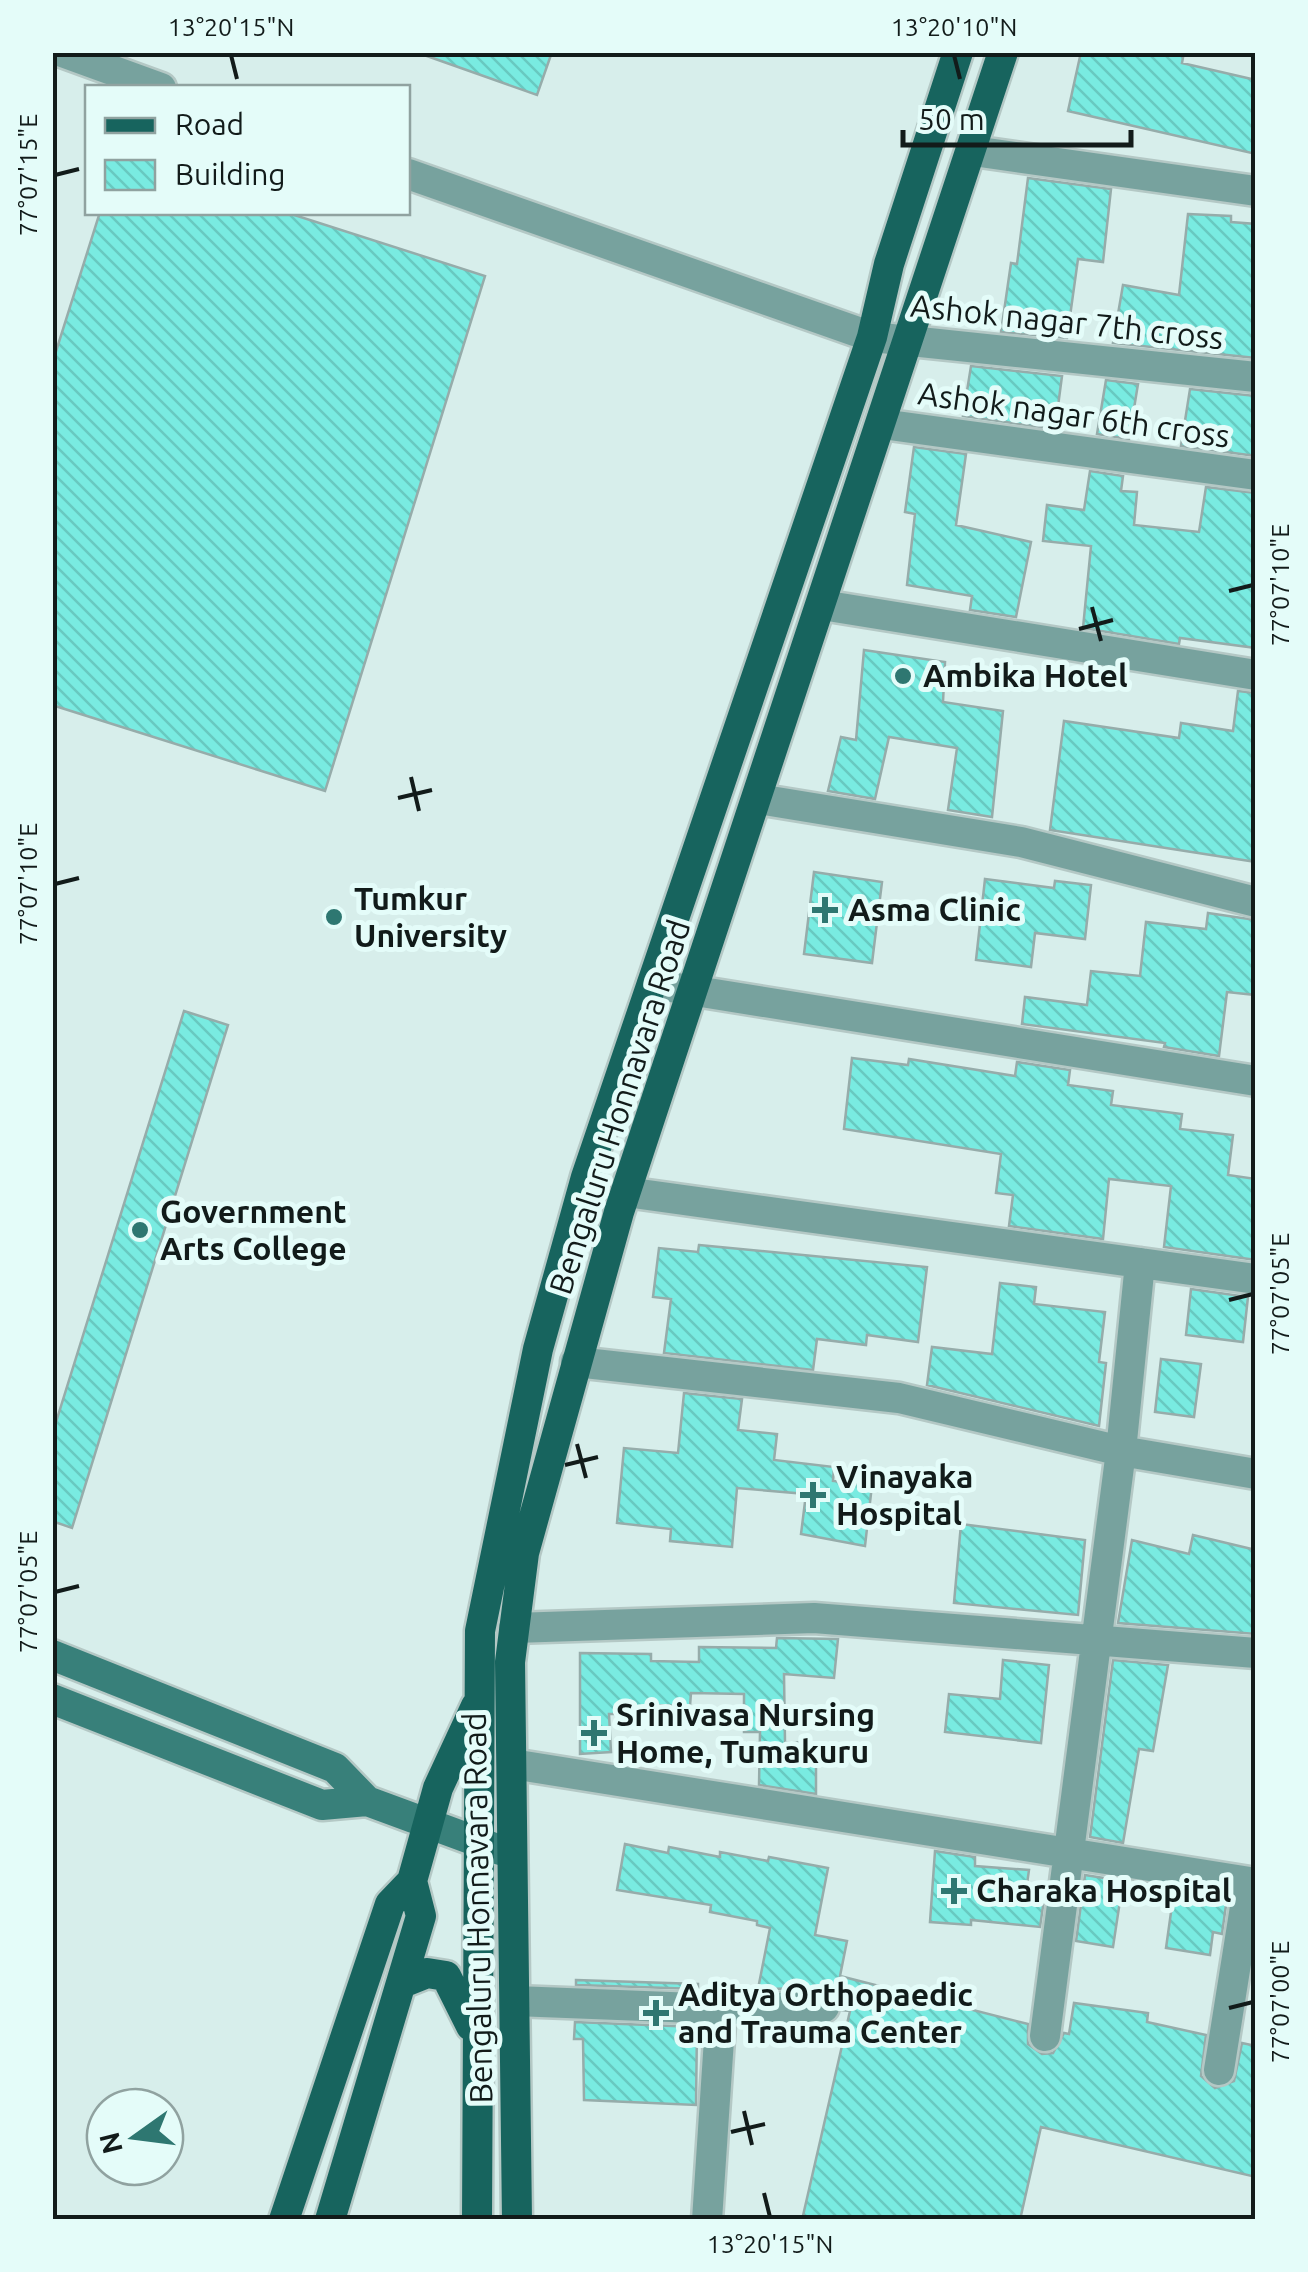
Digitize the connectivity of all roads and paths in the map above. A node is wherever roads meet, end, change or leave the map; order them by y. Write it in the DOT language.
graph roads {
  1 [pos="62,52"];
  2 [pos="958,52"];
  3 [pos="1003,52"];
  4 [pos="153,85"];
  5 [pos="972,151"];
  6 [pos="410,175"];
  7 [pos="1256,191"];
  8 [pos="872,337"];
  9 [pos="910,341"];
  10 [pos="1256,377"];
  11 [pos="882,424"];
  12 [pos="1256,475"];
  13 [pos="822,605"];
  14 [pos="1256,675"];
  15 [pos="758,799"];
  16 [pos="1256,902"];
  17 [pos="652,984"];
  18 [pos="694,991"];
  19 [pos="1256,1082"];
  20 [pos="626,1192"];
  21 [pos="1140,1263"];
  22 [pos="1256,1279"];
  23 [pos="576,1362"];
  24 [pos="1121,1451"];
  25 [pos="1256,1474"];
  26 [pos="514,1628"];
  27 [pos="1094,1641"];
  28 [pos="1256,1653"];
  29 [pos="52,1655"];
  30 [pos="510,1676"];
  31 [pos="52,1699"];
  32 [pos="479,1701"];
  33 [pos="512,1764"];
  34 [pos="367,1801"];
  35 [pos="428,1824"];
  36 [pos="479,1843"];
  37 [pos="514,1854"];
  38 [pos="1069,1856"];
  39 [pos="412,1880"];
  40 [pos="1252,1882"];
  41 [pos="402,1983"];
  42 [pos="515,2001"];
  43 [pos="824,2007"];
  44 [pos="721,2009"];
  45 [pos="1045,2036"];
  46 [pos="478,2043"];
  47 [pos="1219,2070"];
  48 [pos="284,2220"];
  49 [pos="330,2220"];
  50 [pos="477,2220"];
  51 [pos="516,2220"];
  52 [pos="707,2220"];
  1 -- 4 [label="street"];
  2 -- 8 [label="main road, Bengaluru Honnavara Road"];
  3 -- 5 [label="main road, Bengaluru Honnavara Road"];
  5 -- 7 [label="street"];
  5 -- 9 [label="main road, Bengaluru Honnavara Road"];
  6 -- 8 [label="street, Ashok nagar 7th cross"];
  8 -- 9 [label="street, Ashok nagar 7th cross"];
  8 -- 17 [label="main road, Bengaluru Honnavara Road"];
  9 -- 10 [label="street, Ashok nagar 7th cross"];
  9 -- 11 [label="main road, Bengaluru Honnavara Road"];
  11 -- 12 [label="street, Ashok nagar 6th cross"];
  11 -- 13 [label="main road, Bengaluru Honnavara Road"];
  13 -- 14 [label="street"];
  13 -- 15 [label="main road, Bengaluru Honnavara Road"];
  15 -- 16 [label="street"];
  15 -- 18 [label="main road, Bengaluru Honnavara Road"];
  17 -- 18 [label="street"];
  17 -- 32 [label="main road, Bengaluru Honnavara Road"];
  18 -- 19 [label="street"];
  18 -- 20 [label="main road, Bengaluru Honnavara Road"];
  20 -- 21 [label="street"];
  20 -- 23 [label="main road, Bengaluru Honnavara Road"];
  21 -- 22 [label="street"];
  21 -- 24 [label="street"];
  23 -- 24 [label="street"];
  23 -- 26 [label="main road, Bengaluru Honnavara Road"];
  24 -- 25 [label="street"];
  24 -- 27 [label="street"];
  26 -- 27 [label="street"];
  26 -- 30 [label="main road, Bengaluru Honnavara Road"];
  27 -- 28 [label="street"];
  27 -- 38 [label="street"];
  29 -- 34 [label="main road"];
  30 -- 32 [label="main road"];
  30 -- 33 [label="main road, Bengaluru Honnavara Road"];
  31 -- 34 [label="main road"];
  32 -- 35 [label="main road"];
  32 -- 36 [label="main road, Bengaluru Honnavara Road"];
  33 -- 37 [label="main road, Bengaluru Honnavara Road"];
  33 -- 38 [label="street"];
  34 -- 35 [label="main road"];
  35 -- 36 [label="main road"];
  35 -- 39 [label="main road"];
  36 -- 37 [label="main road"];
  36 -- 46 [label="main road, Bengaluru Honnavara Road"];
  37 -- 42 [label="main road, Bengaluru Honnavara Road"];
  38 -- 40 [label="street"];
  38 -- 45 [label="street"];
  39 -- 41 [label="main road"];
  39 -- 48 [label="main road"];
  40 -- 47 [label="street"];
  41 -- 46 [label="main road"];
  41 -- 49 [label="main road"];
  42 -- 44 [label="street"];
  42 -- 51 [label="main road, Bengaluru Honnavara Road"];
  43 -- 44 [label="street"];
  44 -- 52 [label="street"];
  46 -- 50 [label="main road, Bengaluru Honnavara Road"];
}
